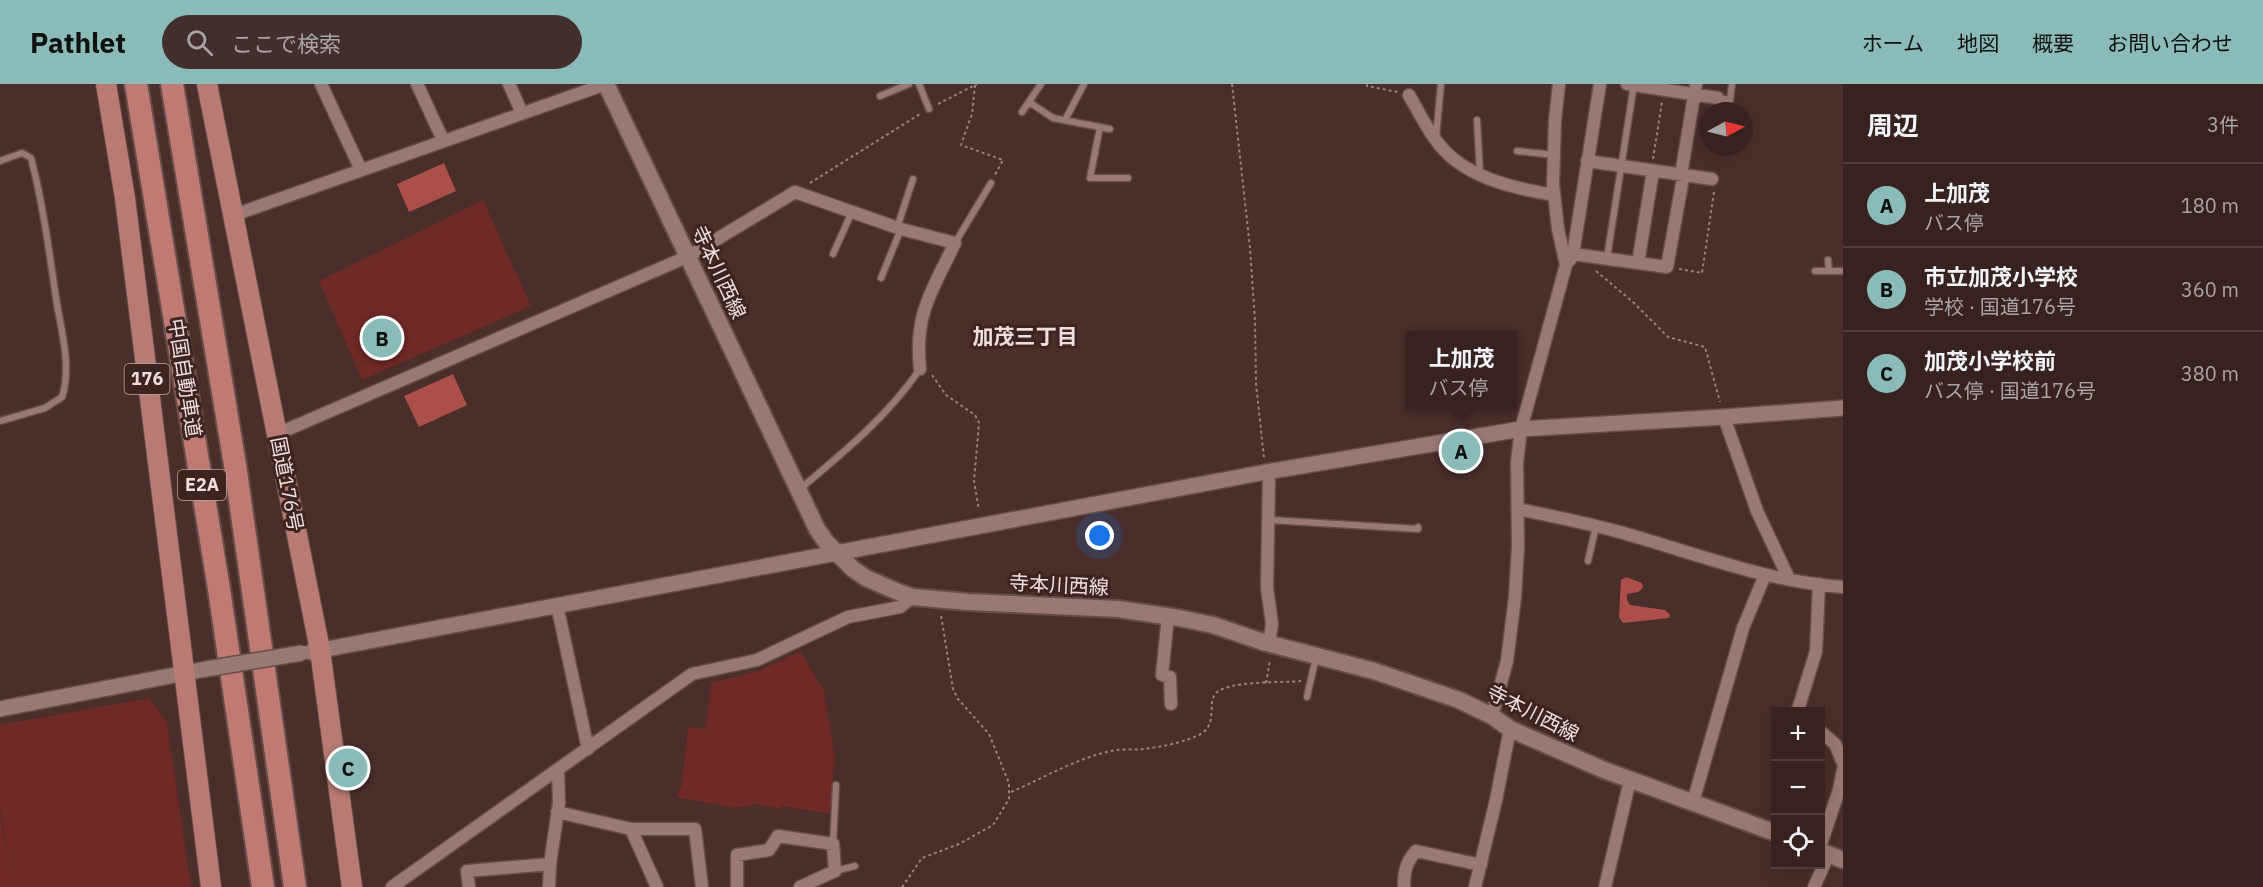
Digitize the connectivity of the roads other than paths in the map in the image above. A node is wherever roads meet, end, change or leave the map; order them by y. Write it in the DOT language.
graph roads {
  1 [pos="106,84"];
  2 [pos="136,84"];
  3 [pos="172,84"];
  4 [pos="207,84"];
  5 [pos="321,84"];
  6 [pos="417,84"];
  7 [pos="509,84"];
  8 [pos="606,84"];
  9 [pos="909,84"];
  10 [pos="919,84"];
  11 [pos="1041,84"];
  12 [pos="1084,84"];
  13 [pos="1441,84"];
  14 [pos="1559,84"];
  15 [pos="1600,84"];
  16 [pos="1632,84"];
  17 [pos="1732,84"];
  18 [pos="1664,87"];
  19 [pos="1695,89"];
  20 [pos="1409,94"];
  21 [pos="880,96"];
  22 [pos="1718,98"];
  23 [pos="1029,102"];
  24 [pos="929,109"];
  25 [pos="1022,112"];
  26 [pos="522,113"];
  27 [pos="1065,120"];
  28 [pos="1477,120"];
  29 [pos="1100,127"];
  30 [pos="1110,129"];
  31 [pos="443,140"];
  32 [pos="1436,141"];
  33 [pos="1517,151"];
  34 [pos="1554,155"];
  35 [pos="0,161"];
  36 [pos="1587,161"];
  37 [pos="1622,166"];
  38 [pos="361,170"];
  39 [pos="1652,171"];
  40 [pos="1480,174"];
  41 [pos="1682,175"];
  42 [pos="1128,178"];
  43 [pos="913,179"];
  44 [pos="1712,179"];
  45 [pos="991,183"];
  46 [pos="1554,195"];
  47 [pos="852,212"];
  48 [pos="234,215"];
  49 [pos="899,229"];
  50 [pos="955,243"];
  51 [pos="833,254"];
  52 [pos="1574,254"];
  53 [pos="689,256"];
  54 [pos="1608,258"];
  55 [pos="1828,260"];
  56 [pos="1638,263"];
  57 [pos="1566,266"];
  58 [pos="1815,271"];
  59 [pos="1829,271"];
  60 [pos="1843,271"];
  61 [pos="881,278"];
  62 [pos="920,366"];
  63 [pos="1843,408"];
  64 [pos="1724,417"];
  65 [pos="0,420"];
  66 [pos="1521,429"];
  67 [pos="277,434"];
  68 [pos="1266,472"];
  69 [pos="798,490"];
  70 [pos="1518,509"];
  71 [pos="1269,520"];
  72 [pos="1596,526"];
  73 [pos="1418,529"];
  74 [pos="837,554"];
  75 [pos="1588,561"];
  76 [pos="1765,575"];
  77 [pos="1789,579"];
  78 [pos="1819,584"];
  79 [pos="1843,587"];
  80 [pos="913,597"];
  81 [pos="557,605"];
  82 [pos="1168,616"];
  83 [pos="1271,644"];
  84 [pos="311,652"];
  85 [pos="1316,655"];
  86 [pos="184,674"];
  87 [pos="1307,697"];
  88 [pos="1170,704"];
  89 [pos="1799,707"];
  90 [pos="0,709"];
  91 [pos="1492,716"];
  92 [pos="1510,729"];
  93 [pos="1825,735"];
  94 [pos="588,749"];
  95 [pos="1843,763"];
  96 [pos="558,770"];
  97 [pos="1843,770"];
  98 [pos="1630,780"];
  99 [pos="836,785"];
  100 [pos="1693,802"];
  101 [pos="557,812"];
  102 [pos="631,829"];
  103 [pos="1771,831"];
  104 [pos="833,844"];
  105 [pos="1828,853"];
  106 [pos="550,864"];
  107 [pos="1481,865"];
  108 [pos="855,866"];
  109 [pos="835,871"];
  110 [pos="211,887"];
  111 [pos="263,887"];
  112 [pos="295,887"];
  113 [pos="352,887"];
  114 [pos="392,887"];
  115 [pos="469,887"];
  116 [pos="549,887"];
  117 [pos="657,887"];
  118 [pos="702,887"];
  119 [pos="737,887"];
  120 [pos="800,887"];
  121 [pos="1404,887"];
  122 [pos="1475,887"];
  123 [pos="1605,887"];
  124 [pos="1814,887"];
  1 -- 86 [label="highway, 176"];
  2 -- 111 [label="highway, 中国自動車道 / E2A"];
  3 -- 112 [label="highway, 中国自動車道 / E2A"];
  4 -- 48 [label="highway, 国道176号"];
  5 -- 38 [label="street"];
  6 -- 31 [label="street"];
  7 -- 26 [label="street"];
  8 -- 26 [label="street"];
  8 -- 53 [label="main road, 寺本川西線"];
  9 -- 21 [label="lane"];
  10 -- 24 [label="lane"];
  11 -- 23 [label="lane"];
  12 -- 27 [label="lane"];
  13 -- 32 [label="lane"];
  14 -- 34 [label="street"];
  15 -- 36 [label="street"];
  16 -- 18 [label="street"];
  16 -- 37 [label="lane"];
  17 -- 22 [label="lane"];
  18 -- 19 [label="street"];
  19 -- 22 [label="street"];
  19 -- 41 [label="street"];
  20 -- 32 [label="street"];
  23 -- 25 [label="lane"];
  23 -- 27 [label="lane"];
  26 -- 31 [label="street"];
  27 -- 29 [label="lane"];
  28 -- 40 [label="lane"];
  29 -- 30 [label="lane"];
  29 -- 42 [label="lane"];
  31 -- 38 [label="street"];
  32 -- 40 [label="street"];
  33 -- 34 [label="lane"];
  34 -- 46 [label="street"];
  35 -- 65 [label="lane"];
  36 -- 37 [label="street"];
  36 -- 52 [label="street"];
  37 -- 39 [label="street"];
  37 -- 54 [label="lane"];
  38 -- 48 [label="street"];
  39 -- 41 [label="street"];
  39 -- 56 [label="street"];
  40 -- 46 [label="street"];
  41 -- 44 [label="street"];
  41 -- 56 [label="street"];
  43 -- 49 [label="lane"];
  45 -- 50 [label="lane"];
  46 -- 57 [label="street"];
  47 -- 49 [label="street"];
  47 -- 51 [label="lane"];
  47 -- 53 [label="street"];
  48 -- 67 [label="highway, 国道176号"];
  49 -- 50 [label="street"];
  49 -- 61 [label="lane"];
  50 -- 62 [label="street"];
  52 -- 54 [label="street"];
  52 -- 57 [label="street"];
  53 -- 67 [label="street"];
  53 -- 69 [label="main road, 寺本川西線"];
  54 -- 56 [label="street"];
  55 -- 59 [label="lane"];
  57 -- 66 [label="street"];
  58 -- 59 [label="lane"];
  59 -- 60 [label="lane"];
  62 -- 69 [label="lane"];
  63 -- 64 [label="street"];
  64 -- 66 [label="street"];
  64 -- 77 [label="street"];
  66 -- 68 [label="street"];
  66 -- 70 [label="street"];
  67 -- 84 [label="highway, 国道176号"];
  68 -- 71 [label="street"];
  68 -- 74 [label="street"];
  69 -- 74 [label="main road, 寺本川西線"];
  70 -- 72 [label="street"];
  70 -- 91 [label="street"];
  71 -- 73 [label="lane"];
  71 -- 83 [label="street"];
  72 -- 75 [label="lane"];
  72 -- 76 [label="street"];
  74 -- 80 [label="main road, 寺本川西線"];
  74 -- 81 [label="street"];
  76 -- 77 [label="street"];
  76 -- 100 [label="street"];
  77 -- 78 [label="street"];
  78 -- 79 [label="street"];
  78 -- 89 [label="street"];
  80 -- 82 [label="main road, 寺本川西線"];
  80 -- 94 [label="street"];
  81 -- 84 [label="street"];
  81 -- 94 [label="street"];
  82 -- 83 [label="main road, 寺本川西線"];
  82 -- 88 [label="street"];
  83 -- 85 [label="main road, 寺本川西線"];
  84 -- 86 [label="street, bridge"];
  84 -- 113 [label="highway, 国道176号"];
  85 -- 87 [label="lane"];
  85 -- 91 [label="main road, 寺本川西線"];
  86 -- 90 [label="street"];
  86 -- 110 [label="highway, 176"];
  91 -- 92 [label="main road, 寺本川西線"];
  92 -- 98 [label="main road, 寺本川西線"];
  92 -- 107 [label="street"];
  93 -- 95 [label="street"];
  94 -- 96 [label="street"];
  96 -- 101 [label="street"];
  96 -- 114 [label="street"];
  97 -- 105 [label="street"];
  98 -- 100 [label="main road, 寺本川西線"];
  98 -- 123 [label="street"];
  99 -- 104 [label="lane"];
  100 -- 103 [label="main road, 寺本川西線"];
  101 -- 102 [label="street"];
  101 -- 106 [label="street"];
  102 -- 117 [label="street"];
  102 -- 118 [label="street"];
  104 -- 109 [label="street"];
  104 -- 119 [label="street"];
  105 -- 124 [label="street"];
  106 -- 115 [label="street"];
  106 -- 116 [label="street"];
  107 -- 121 [label="street"];
  107 -- 122 [label="street"];
  108 -- 109 [label="lane"];
  109 -- 120 [label="street"];
}
